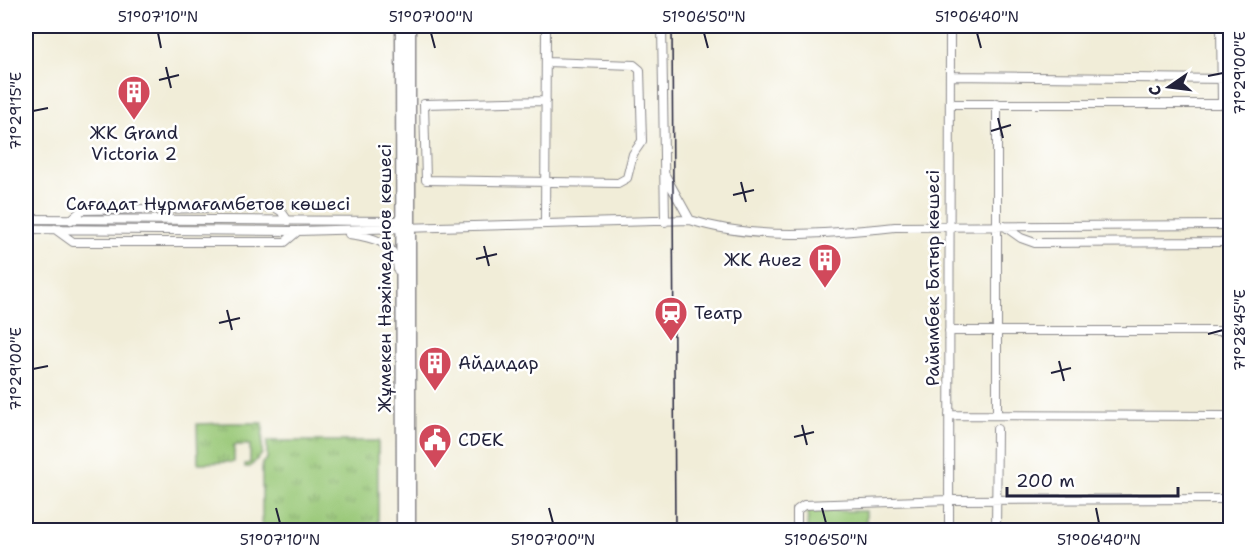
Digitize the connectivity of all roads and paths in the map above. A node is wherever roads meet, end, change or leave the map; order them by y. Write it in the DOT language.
graph roads {
  1 [pos="401,26"];
  2 [pos="410,26"];
  3 [pos="546,26"];
  4 [pos="662,26"];
  5 [pos="950,26"];
  6 [pos="1221,26"];
  7 [pos="546,62"];
  8 [pos="950,76"];
  9 [pos="1226,79"];
  10 [pos="546,101"];
  11 [pos="997,103"];
  12 [pos="950,104"];
  13 [pos="1226,104"];
  14 [pos="664,172"];
  15 [pos="545,183"];
  16 [pos="27,218"];
  17 [pos="71,220"];
  18 [pos="690,220"];
  19 [pos="288,222"];
  20 [pos="665,222"];
  21 [pos="545,223"];
  22 [pos="406,225"];
  23 [pos="1230,225"];
  24 [pos="1000,226"];
  25 [pos="948,227"];
  26 [pos="26,229"];
  27 [pos="313,230"];
  28 [pos="1230,237"];
  29 [pos="402,309"];
  30 [pos="949,331"];
  31 [pos="996,331"];
  32 [pos="1230,331"];
  33 [pos="949,415"];
  34 [pos="997,415"];
  35 [pos="1230,416"];
  36 [pos="997,429"];
  37 [pos="1230,499"];
  38 [pos="949,500"];
  39 [pos="996,500"];
  40 [pos="402,531"];
  41 [pos="410,531"];
  42 [pos="797,531"];
  43 [pos="949,531"];
  44 [pos="996,531"];
  1 -- 22 [label="main road, Жұмекен Нәжімеденов көшесі"];
  2 -- 22 [label="main road, Жұмекен Нәжімеденов көшесі"];
  3 -- 7 [label="street"];
  4 -- 14 [label="street"];
  5 -- 8 [label="street, Райымбек Батыр көшесі"];
  6 -- 9 [label="street"];
  7 -- 10 [label="street"];
  7 -- 15 [label="street"];
  8 -- 9 [label="street"];
  8 -- 12 [label="street, Райымбек Батыр көшесі"];
  9 -- 13 [label="street"];
  10 -- 15 [label="street"];
  10 -- 15 [label="street"];
  11 -- 12 [label="street"];
  11 -- 13 [label="street"];
  11 -- 24 [label="street"];
  12 -- 25 [label="street, Райымбек Батыр көшесі"];
  14 -- 18 [label="street"];
  14 -- 20 [label="street"];
  15 -- 21 [label="street"];
  16 -- 17 [label="street, Сағадат Нұрмағамбетов көшесі"];
  17 -- 19 [label="street, Сағадат Нұрмағамбетов көшесі"];
  17 -- 19 [label="street"];
  18 -- 20 [label="street, Сағадат Нұрмағамбетов көшесі"];
  18 -- 25 [label="street"];
  19 -- 22 [label="street, Сағадат Нұрмағамбетов көшесі"];
  20 -- 21 [label="street, Сағадат Нұрмағамбетов көшесі"];
  21 -- 22 [label="street, Сағадат Нұрмағамбетов көшесі"];
  22 -- 27 [label="street, Сағадат Нұрмағамбетов көшесі"];
  22 -- 29 [label="main road, Жұмекен Нәжімеденов көшесі"];
  22 -- 41 [label="main road, Жұмекен Нәжімеденов көшесі"];
  23 -- 24 [label="street"];
  24 -- 25 [label="street"];
  24 -- 28 [label="street"];
  24 -- 31 [label="street"];
  25 -- 30 [label="street, Райымбек Батыр көшесі"];
  26 -- 27 [label="street, Сағадат Нұрмағамбетов көшесі"];
  27 -- 29 [label="street"];
  29 -- 40 [label="main road, Жұмекен Нәжімеденов көшесі"];
  30 -- 31 [label="street"];
  30 -- 33 [label="street, Райымбек Батыр көшесі"];
  31 -- 32 [label="street"];
  31 -- 34 [label="street"];
  33 -- 34 [label="street"];
  33 -- 38 [label="street, Райымбек Батыр көшесі"];
  34 -- 35 [label="street"];
  36 -- 39 [label="street"];
  37 -- 39 [label="street"];
  38 -- 39 [label="street"];
  38 -- 42 [label="street"];
  38 -- 43 [label="street, Райымбек Батыр көшесі"];
  39 -- 44 [label="street"];
}
